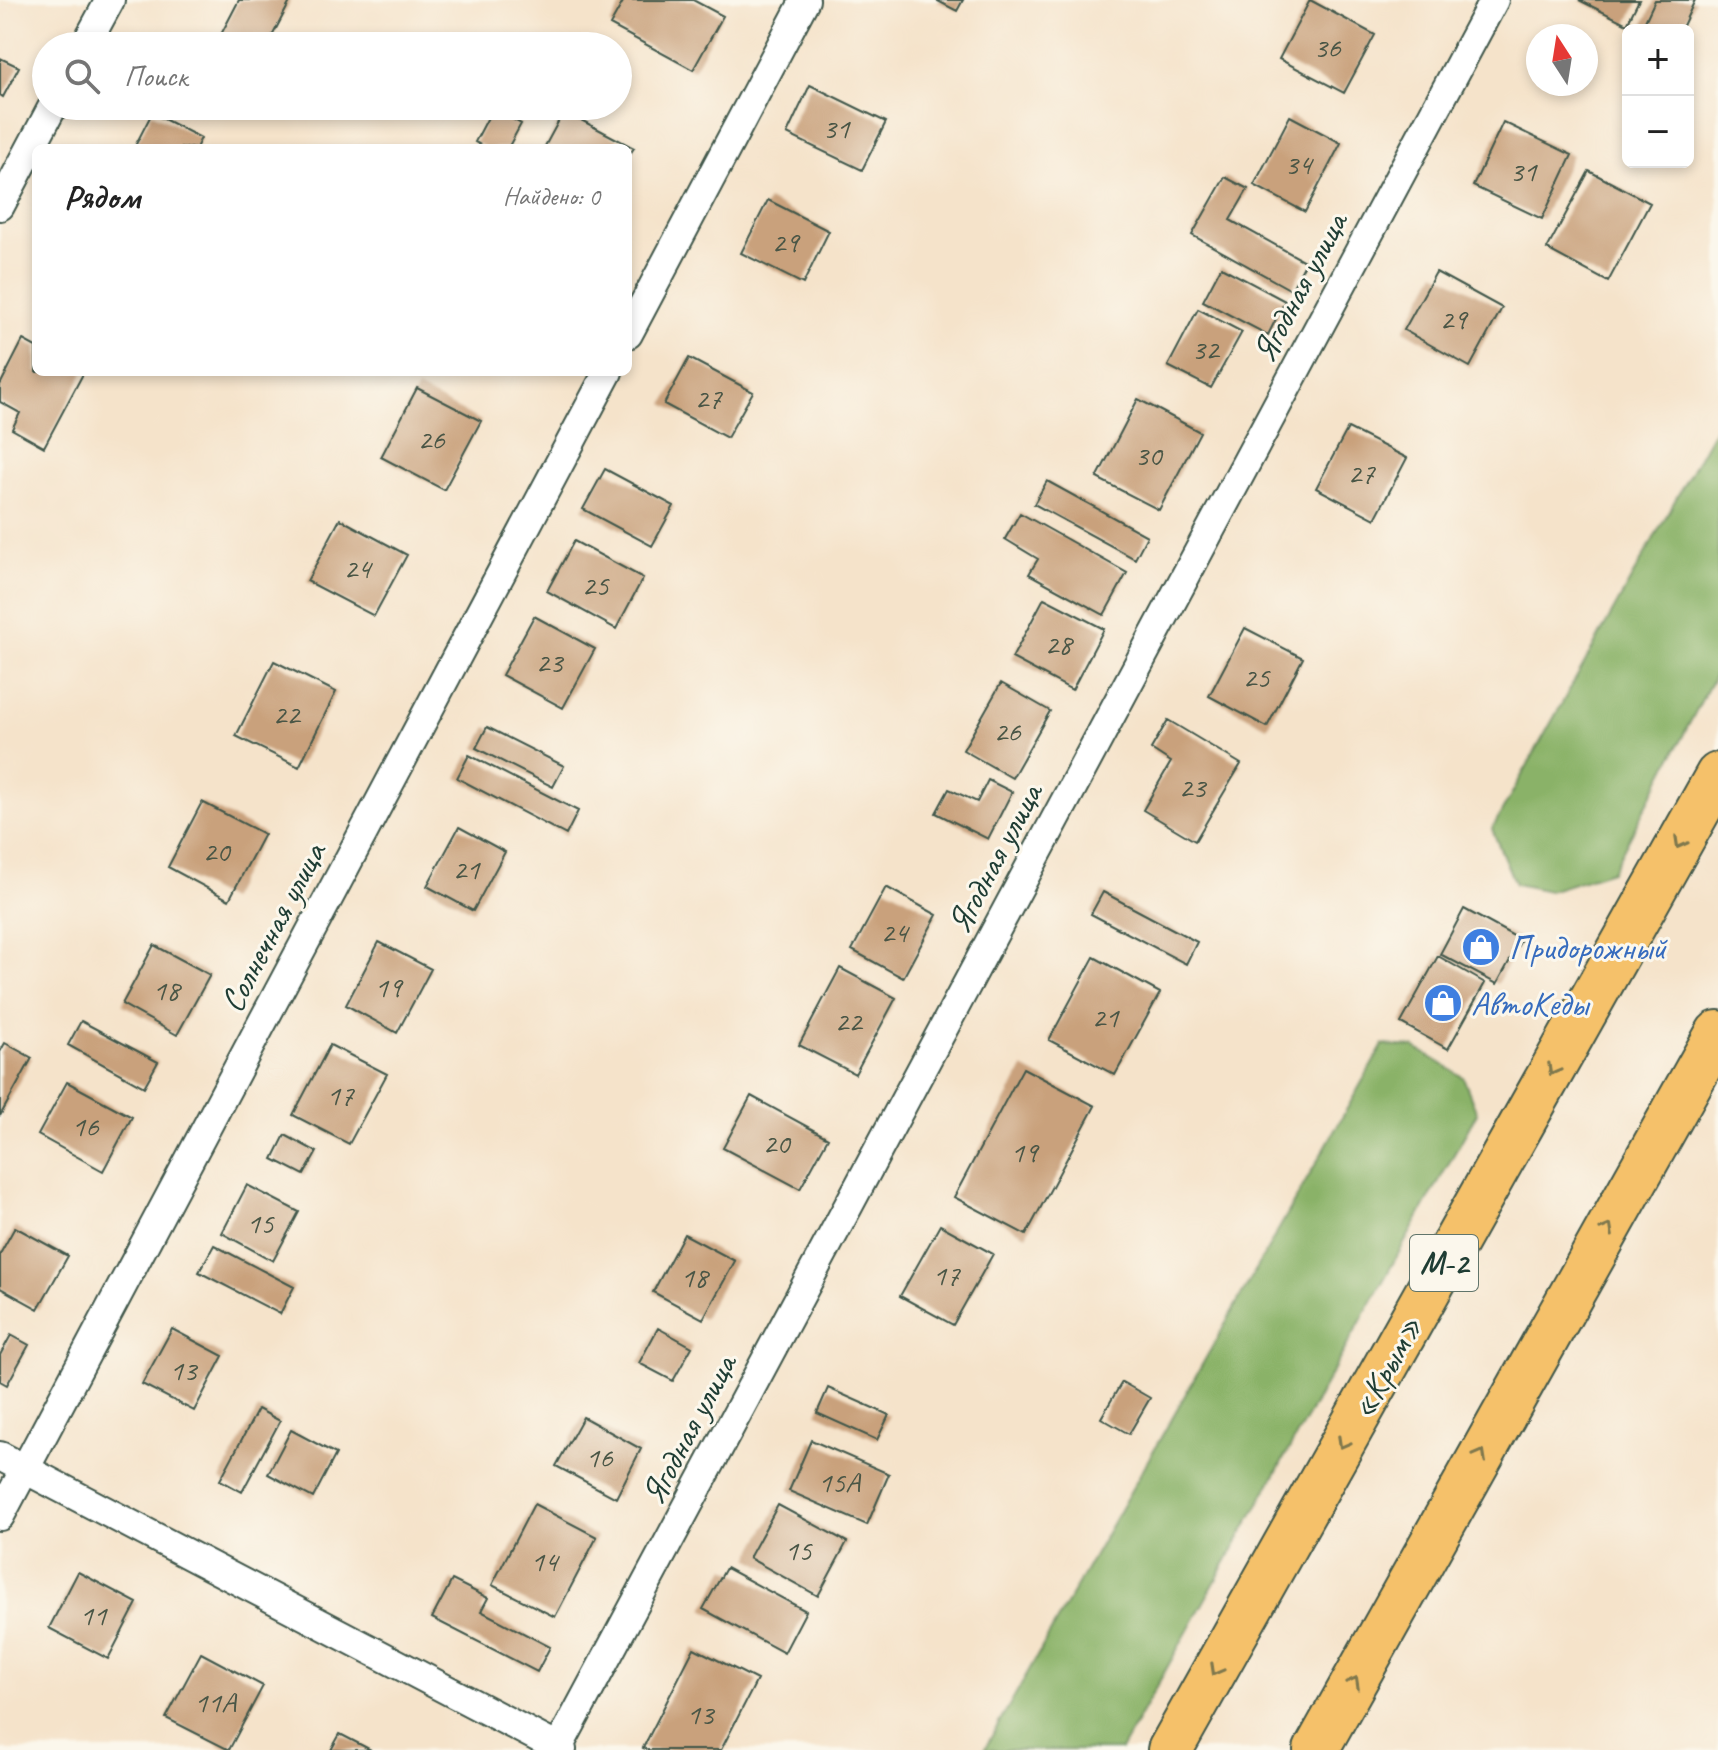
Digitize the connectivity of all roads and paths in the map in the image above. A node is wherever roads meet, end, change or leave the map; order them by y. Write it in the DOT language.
graph roads {
  1 [pos="110,0"];
  2 [pos="805,0"];
  3 [pos="1494,0"];
  4 [pos="93,32"];
  5 [pos="46,120"];
  6 [pos="33,144"];
  7 [pos="32,146"];
  8 [pos="0,206"];
  9 [pos="632,326"];
  10 [pos="606,376"];
  11 [pos="1718,775"];
  12 [pos="1718,1033"];
  13 [pos="0,1456"];
  14 [pos="25,1469"];
  15 [pos="0,1516"];
  16 [pos="559,1749"];
  17 [pos="1170,1750"];
  18 [pos="1316,1750"];
  1 -- 4 [label="street"];
  2 -- 9 [label="street"];
  3 -- 16 [label="street, Ягодная улица"];
  5 -- 6 [label="street"];
  7 -- 8 [label="street"];
  10 -- 14 [label="street, Солнечная улица"];
  11 -- 17 [label="main road, «Крым» / М-2, one-way"];
  18 -- 12 [label="main road, one-way"];
  13 -- 14 [label="street"];
  14 -- 15 [label="street, Солнечная улица"];
  14 -- 16 [label="street"];
}
